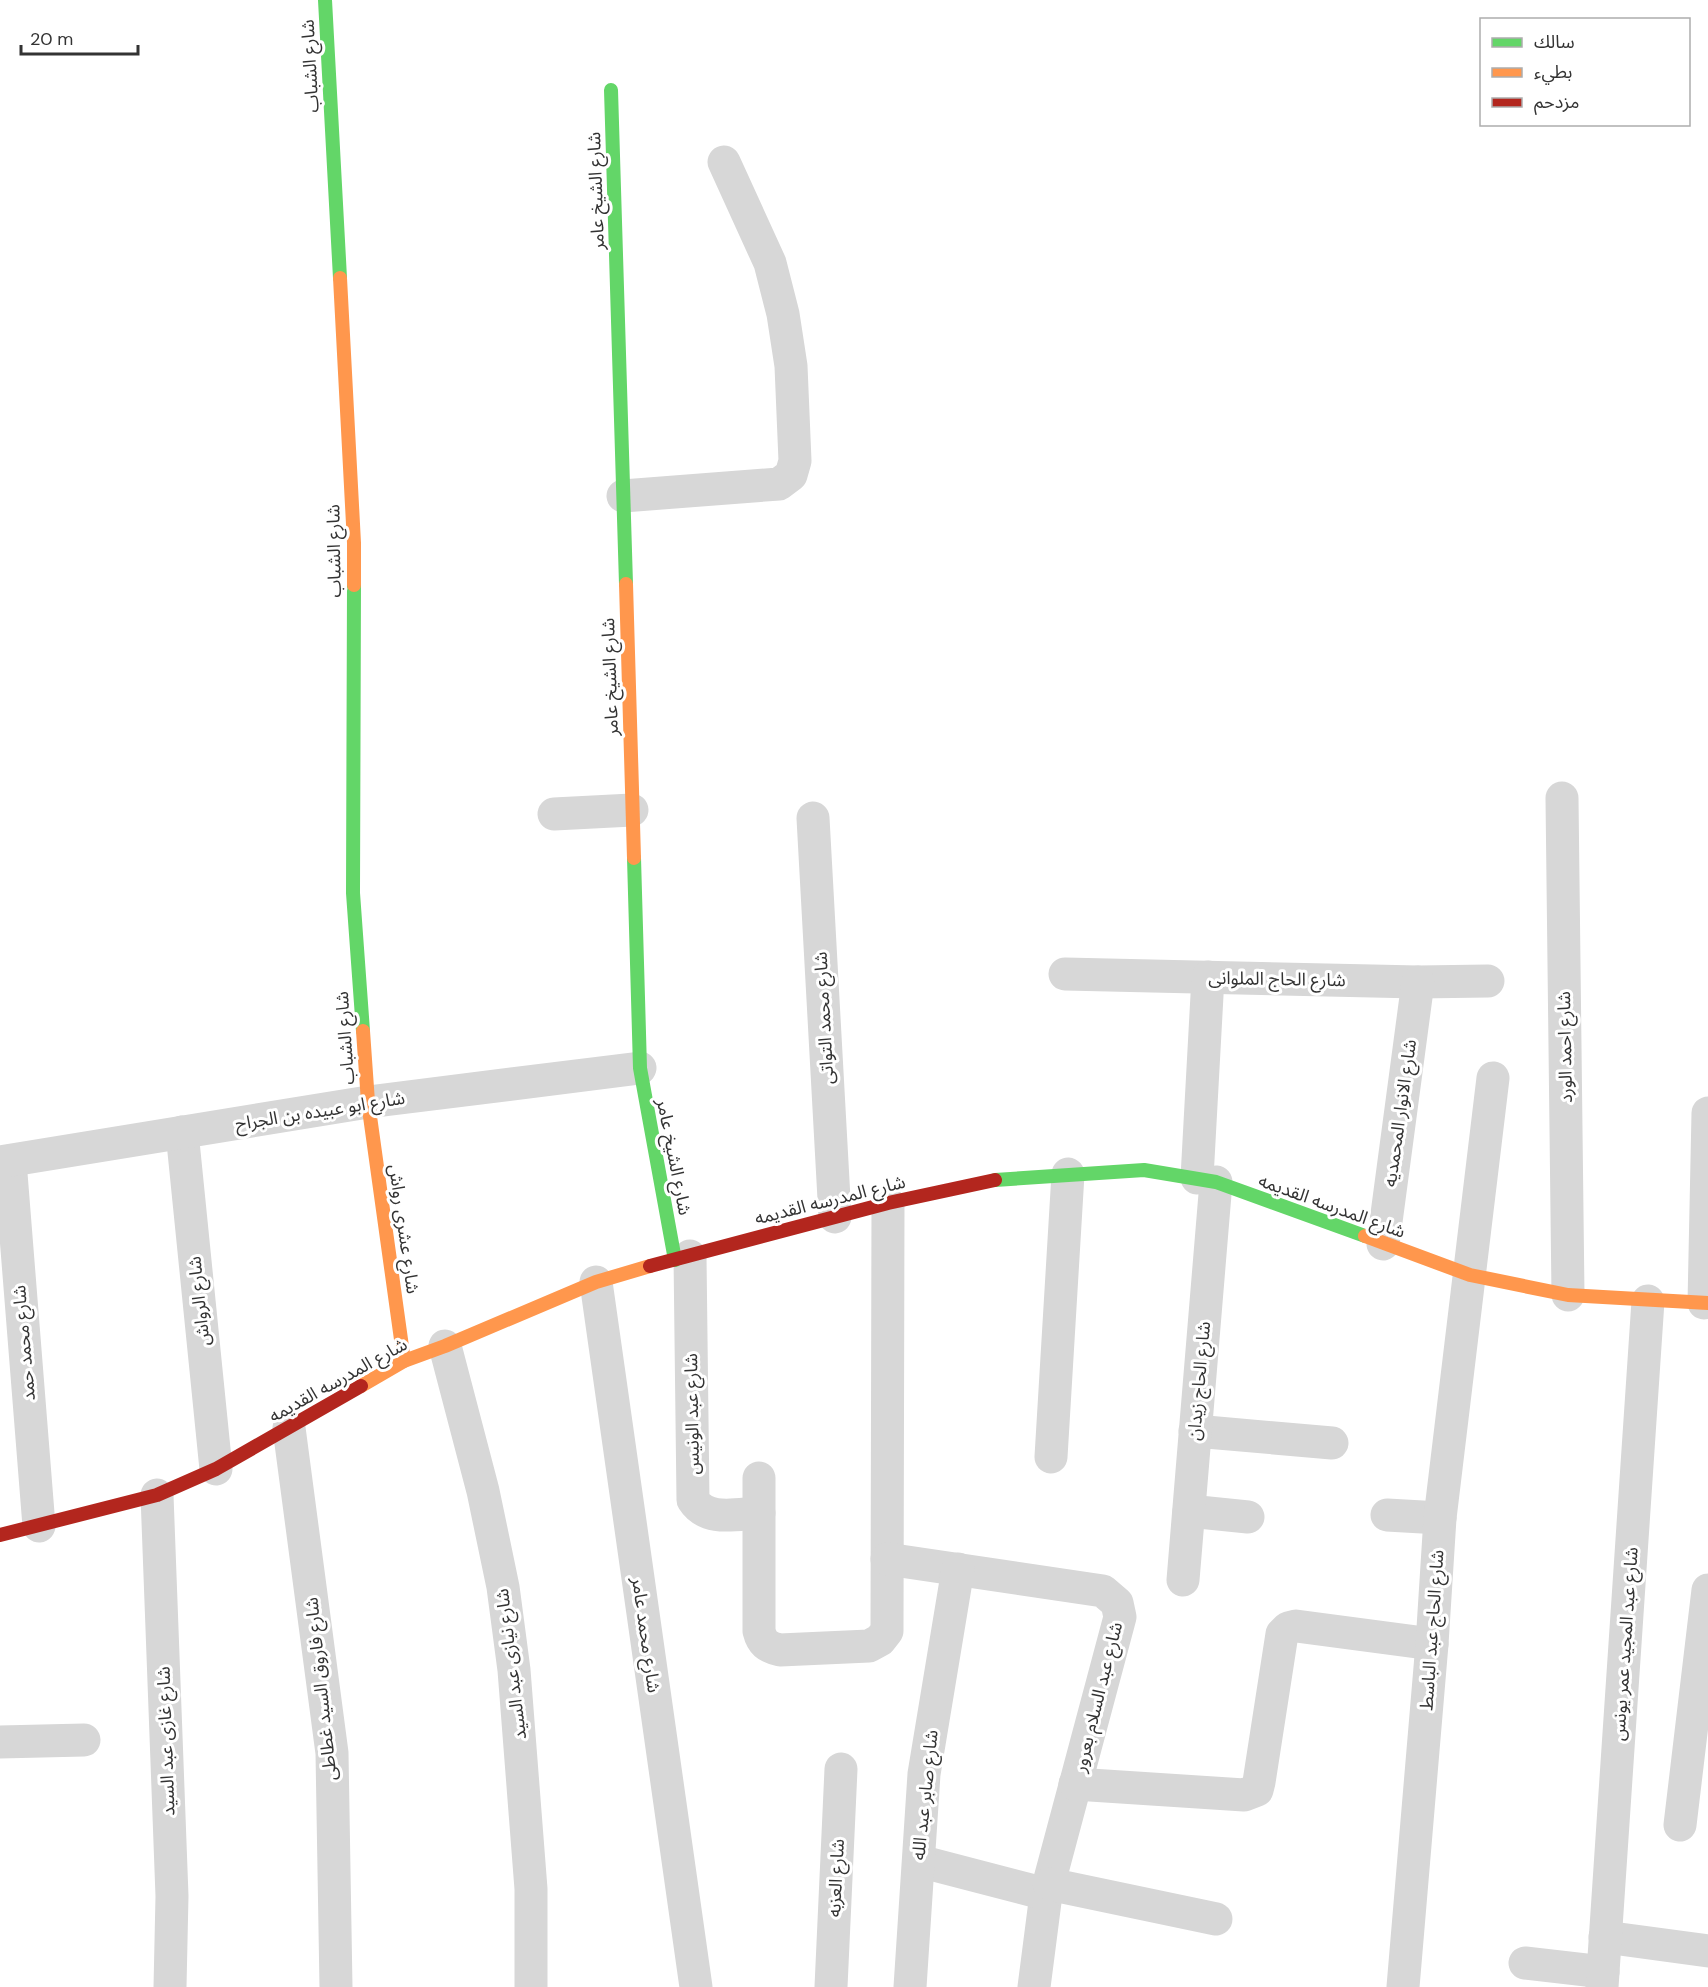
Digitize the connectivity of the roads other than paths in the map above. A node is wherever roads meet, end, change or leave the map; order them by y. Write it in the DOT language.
graph roads {
  1 [pos="325,0"];
  2 [pos="610,90"];
  3 [pos="724,162"];
  4 [pos="623,496"];
  5 [pos="1562,798"];
  6 [pos="632,810"];
  7 [pos="554,814"];
  8 [pos="813,819"];
  9 [pos="1065,974"];
  10 [pos="1208,977"];
  11 [pos="1488,981"];
  12 [pos="1418,982"];
  13 [pos="640,1068"];
  14 [pos="1493,1078"];
  15 [pos="368,1102"];
  16 [pos="1708,1113"];
  17 [pos="182,1132"];
  18 [pos="5,1161"];
  19 [pos="1068,1174"];
  20 [pos="1207,1180"];
  21 [pos="888,1203"];
  22 [pos="835,1217"];
  23 [pos="1383,1244"];
  24 [pos="682,1258"];
  25 [pos="1470,1275"];
  26 [pos="596,1282"];
  27 [pos="1568,1295"];
  28 [pos="1648,1301"];
  29 [pos="1706,1303"];
  30 [pos="445,1346"];
  31 [pos="404,1361"];
  32 [pos="289,1428"];
  33 [pos="1195,1431"];
  34 [pos="1332,1443"];
  35 [pos="1051,1457"];
  36 [pos="216,1469"];
  37 [pos="759,1478"];
  38 [pos="156,1495"];
  39 [pos="1189,1511"];
  40 [pos="759,1513"];
  41 [pos="1387,1515"];
  42 [pos="1248,1517"];
  43 [pos="1440,1518"];
  44 [pos="39,1526"];
  45 [pos="0,1535"];
  46 [pos="888,1559"];
  47 [pos="958,1569"];
  48 [pos="1183,1580"];
  49 [pos="1708,1590"];
  50 [pos="1432,1644"];
  51 [pos="84,1740"];
  52 [pos="0,1742"];
  53 [pos="841,1769"];
  54 [pos="1075,1784"];
  55 [pos="1680,1825"];
  56 [pos="919,1861"];
  57 [pos="1048,1889"];
  58 [pos="1216,1919"];
  59 [pos="1605,1937"];
  60 [pos="1708,1951"];
  61 [pos="1525,1964"];
  62 [pos="1603,1979"];
  63 [pos="170,1987"];
  64 [pos="336,1987"];
  65 [pos="531,1987"];
  66 [pos="696,1987"];
  67 [pos="831,1987"];
  68 [pos="910,1987"];
  69 [pos="1034,1987"];
  70 [pos="1403,1987"];
  1 -- 15 [label="street, شارع الشباب"];
  2 -- 4 [label="street, شارع الشيخ عامر"];
  3 -- 4 [label="street"];
  4 -- 6 [label="street, شارع الشيخ عامر"];
  5 -- 27 [label="street, شارع احمد الورد"];
  6 -- 7 [label="street"];
  6 -- 13 [label="street, شارع الشيخ عامر"];
  8 -- 22 [label="street, شارع محمد التواتى"];
  9 -- 10 [label="street, شارع الحاج الملوانى"];
  10 -- 12 [label="street, شارع الحاج الملوانى"];
  10 -- 20 [label="street, شارع الحاج زيدان"];
  11 -- 12 [label="street, شارع الحاج الملوانى"];
  12 -- 23 [label="street, شارع الانوار المحمديه"];
  13 -- 15 [label="street, شارع ابو عبيده بن الجراح"];
  13 -- 24 [label="street, شارع الشيخ عامر"];
  14 -- 25 [label="street, شارع الحاج عبد الباسط"];
  15 -- 17 [label="street, شارع ابو عبيده بن الجراح"];
  15 -- 31 [label="street, شارع عشرى رواش"];
  16 -- 29 [label="street"];
  17 -- 18 [label="street, شارع ابو عبيده بن الجراح"];
  17 -- 36 [label="street, شارع الرواش"];
  18 -- 44 [label="street, شارع محمد حمد"];
  19 -- 20 [label="street, شارع المدرسه القديمه"];
  19 -- 21 [label="street, شارع المدرسه القديمه"];
  19 -- 35 [label="street"];
  20 -- 23 [label="street, شارع المدرسه القديمه"];
  20 -- 33 [label="street, شارع الحاج زيدان"];
  21 -- 22 [label="street, شارع المدرسه القديمه"];
  21 -- 46 [label="street"];
  22 -- 24 [label="street, شارع المدرسه القديمه"];
  23 -- 25 [label="street, شارع المدرسه القديمه"];
  24 -- 26 [label="street, شارع المدرسه القديمه"];
  24 -- 40 [label="street, شارع عبد الونيس"];
  25 -- 27 [label="street, شارع المدرسه القديمه"];
  25 -- 43 [label="street, شارع الحاج عبد الباسط"];
  26 -- 30 [label="street, شارع المدرسه القديمه"];
  26 -- 66 [label="street, شارع محمد عامر"];
  27 -- 28 [label="street, شارع المدرسه القديمه"];
  28 -- 29 [label="street, شارع المدرسه القديمه"];
  28 -- 59 [label="street, شارع عبد المجيد عمر يونس"];
  30 -- 31 [label="street, شارع المدرسه القديمه"];
  30 -- 65 [label="street, شارع نيازى عبد السيد"];
  31 -- 32 [label="street, شارع المدرسه القديمه"];
  32 -- 36 [label="street, شارع المدرسه القديمه"];
  32 -- 64 [label="street, شارع فاروق السيد غطاطى"];
  33 -- 34 [label="street"];
  33 -- 39 [label="street, شارع الحاج زيدان"];
  36 -- 38 [label="street, شارع المدرسه القديمه"];
  37 -- 40 [label="street"];
  38 -- 44 [label="street, شارع المدرسه القديمه"];
  38 -- 63 [label="street, شارع غازى عبد السيد"];
  39 -- 42 [label="street"];
  39 -- 48 [label="street, شارع الحاج زيدان"];
  40 -- 46 [label="street"];
  41 -- 43 [label="street"];
  43 -- 50 [label="street, شارع الحاج عبد الباسط"];
  44 -- 45 [label="street, شارع المدرسه القديمه"];
  46 -- 47 [label="street, شارع عبد السلام بعرور"];
  47 -- 54 [label="street, شارع عبد السلام بعرور"];
  47 -- 56 [label="street, شارع صابر عبد الله"];
  49 -- 55 [label="street"];
  50 -- 54 [label="street"];
  50 -- 70 [label="street, شارع الحاج عبد الباسط"];
  51 -- 52 [label="street"];
  53 -- 67 [label="street, شارع العزبه"];
  54 -- 57 [label="street, شارع عبد السلام بعرور"];
  56 -- 57 [label="street"];
  56 -- 68 [label="street, شارع صابر عبد الله"];
  57 -- 58 [label="street"];
  57 -- 69 [label="street, شارع عبد السلام بعرور"];
  59 -- 60 [label="street"];
  59 -- 62 [label="street, شارع عبد المجيد عمر يونس"];
  61 -- 62 [label="street"];
}
